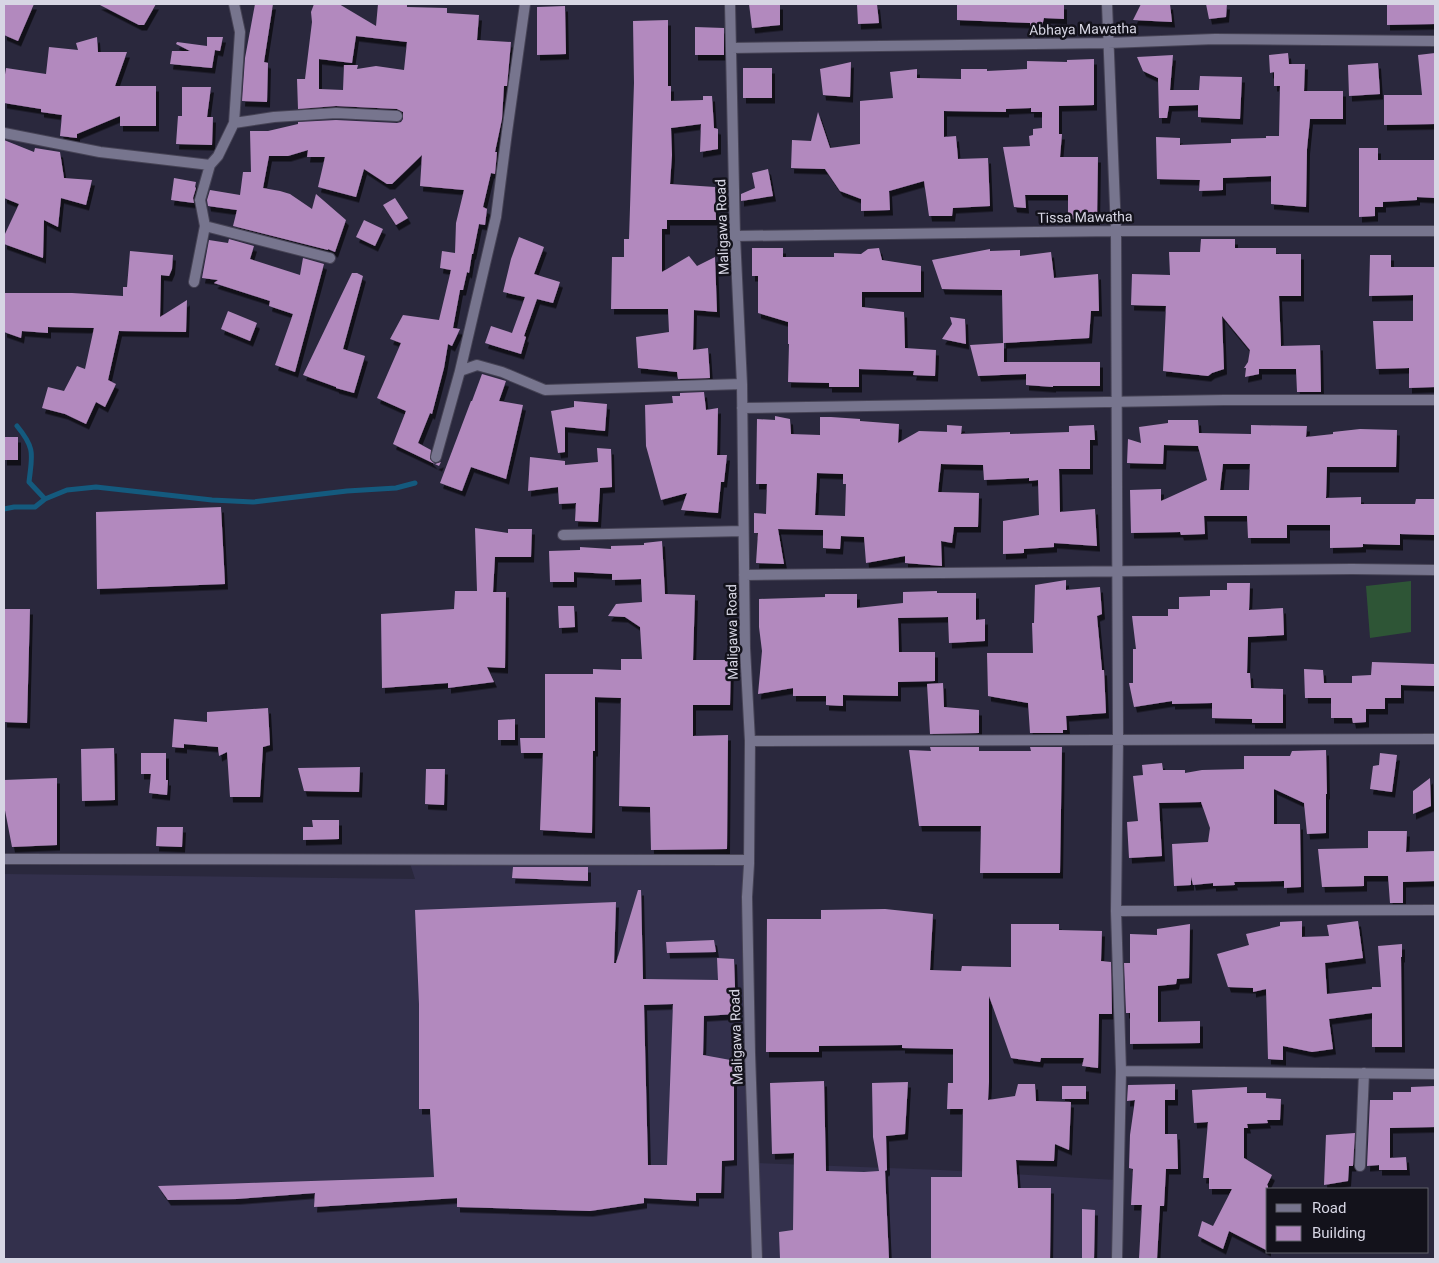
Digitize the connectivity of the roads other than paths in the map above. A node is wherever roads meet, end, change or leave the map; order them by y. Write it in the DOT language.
graph roads {
  1 [pos="234,4"];
  2 [pos="525,4"];
  3 [pos="730,4"];
  4 [pos="1107,4"];
  5 [pos="1435,41"];
  6 [pos="1108,43"];
  7 [pos="731,48"];
  8 [pos="397,116"];
  9 [pos="234,123"];
  10 [pos="4,132"];
  11 [pos="210,164"];
  12 [pos="205,226"];
  13 [pos="1116,231"];
  14 [pos="1435,231"];
  15 [pos="735,236"];
  16 [pos="330,258"];
  17 [pos="194,282"];
  18 [pos="460,371"];
  19 [pos="742,384"];
  20 [pos="1435,400"];
  21 [pos="1117,402"];
  22 [pos="742,408"];
  23 [pos="436,457"];
  24 [pos="743,531"];
  25 [pos="563,535"];
  26 [pos="1435,570"];
  27 [pos="1116,571"];
  28 [pos="744,575"];
  29 [pos="1118,739"];
  30 [pos="1435,739"];
  31 [pos="750,741"];
  32 [pos="4,859"];
  33 [pos="749,860"];
  34 [pos="1435,910"];
  35 [pos="1116,911"];
  36 [pos="1121,1072"];
  37 [pos="1364,1073"];
  38 [pos="1435,1074"];
  39 [pos="1360,1166"];
  40 [pos="757,1259"];
  41 [pos="1117,1259"];
  1 -- 9 [label="street"];
  2 -- 18 [label="street"];
  3 -- 7 [label="street, Maligawa Road"];
  4 -- 6 [label="street"];
  5 -- 6 [label="street, Abhaya Mawatha"];
  6 -- 7 [label="street, Abhaya Mawatha"];
  6 -- 13 [label="street"];
  7 -- 15 [label="street, Maligawa Road"];
  8 -- 9 [label="street"];
  9 -- 11 [label="street"];
  10 -- 11 [label="street"];
  11 -- 12 [label="street"];
  12 -- 16 [label="street"];
  12 -- 17 [label="street"];
  13 -- 14 [label="street, Tissa Mawatha"];
  13 -- 15 [label="street, Tissa Mawatha"];
  13 -- 21 [label="street"];
  15 -- 19 [label="street, Maligawa Road"];
  18 -- 19 [label="street"];
  18 -- 23 [label="street"];
  19 -- 22 [label="street, Maligawa Road"];
  20 -- 21 [label="street"];
  21 -- 22 [label="street"];
  21 -- 27 [label="street"];
  22 -- 24 [label="street, Maligawa Road"];
  24 -- 25 [label="street"];
  24 -- 28 [label="street, Maligawa Road"];
  26 -- 27 [label="street"];
  27 -- 28 [label="street"];
  27 -- 29 [label="street"];
  28 -- 31 [label="street, Maligawa Road"];
  29 -- 30 [label="street"];
  29 -- 31 [label="street"];
  29 -- 35 [label="street"];
  31 -- 33 [label="street, Maligawa Road"];
  32 -- 33 [label="street"];
  33 -- 40 [label="street, Maligawa Road"];
  34 -- 35 [label="street"];
  35 -- 36 [label="street"];
  36 -- 37 [label="street"];
  36 -- 41 [label="street"];
  37 -- 38 [label="street"];
  37 -- 39 [label="street"];
}
